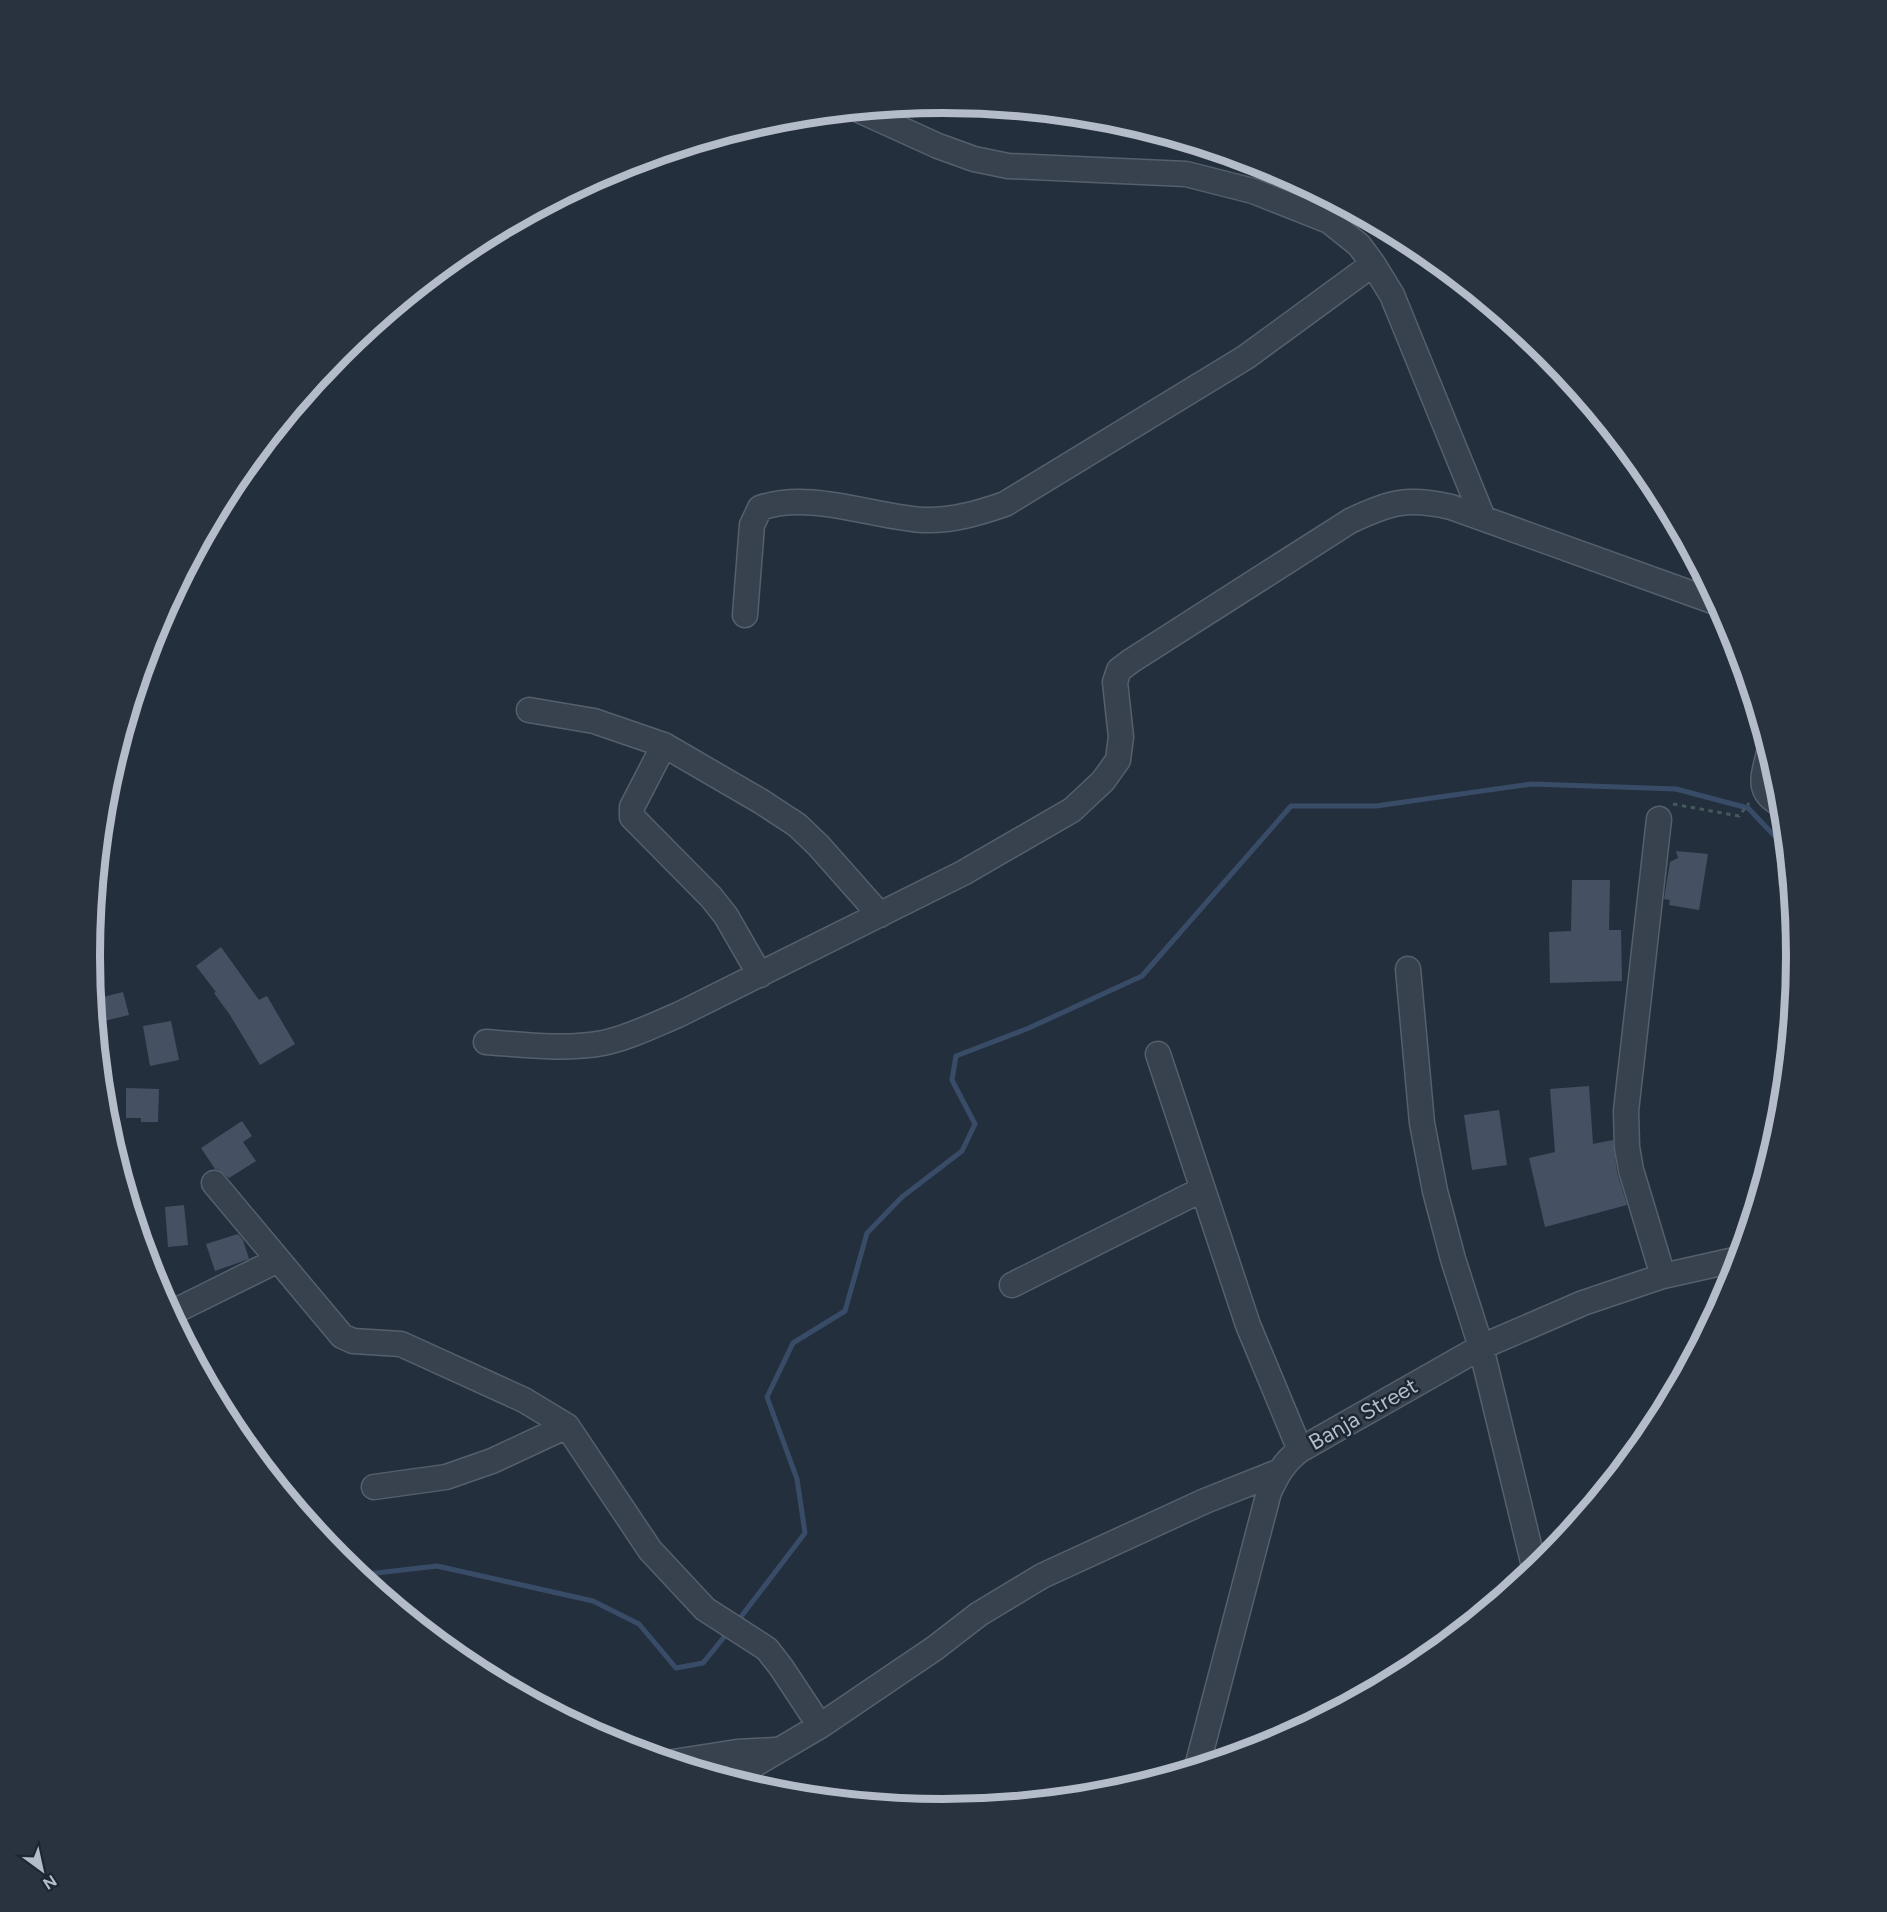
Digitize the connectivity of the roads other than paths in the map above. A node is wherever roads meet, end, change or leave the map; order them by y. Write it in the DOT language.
graph roads {
  1 [pos="873,116"];
  2 [pos="1373,264"];
  3 [pos="1483,518"];
  4 [pos="1707,599"];
  5 [pos="745,615"];
  6 [pos="529,710"];
  7 [pos="664,746"];
  8 [pos="1766,772"];
  9 [pos="1771,798"];
  10 [pos="1659,819"];
  11 [pos="880,915"];
  12 [pos="1408,969"];
  13 [pos="760,975"];
  14 [pos="486,1042"];
  15 [pos="1158,1054"];
  16 [pos="214,1182"];
  17 [pos="1203,1189"];
  18 [pos="278,1260"];
  19 [pos="1729,1260"];
  20 [pos="1663,1276"];
  21 [pos="1012,1285"];
  22 [pos="178,1309"];
  23 [pos="1481,1347"];
  24 [pos="567,1426"];
  25 [pos="1300,1450"];
  26 [pos="1278,1472"];
  27 [pos="374,1487"];
  28 [pos="1532,1559"];
  29 [pos="820,1726"];
  30 [pos="780,1750"];
  31 [pos="690,1759"];
  32 [pos="1199,1759"];
  33 [pos="739,1773"];
  1 -- 2 [label="street"];
  2 -- 3 [label="street"];
  2 -- 5 [label="street"];
  3 -- 4 [label="street"];
  3 -- 11 [label="street"];
  6 -- 7 [label="street"];
  7 -- 11 [label="street"];
  7 -- 13 [label="street"];
  8 -- 9 [label="street"];
  10 -- 20 [label="street"];
  11 -- 13 [label="street"];
  12 -- 23 [label="street"];
  13 -- 14 [label="street"];
  15 -- 17 [label="street"];
  16 -- 18 [label="street"];
  17 -- 21 [label="street"];
  17 -- 25 [label="street"];
  18 -- 22 [label="street"];
  18 -- 24 [label="street"];
  19 -- 20 [label="street, Banja Street"];
  20 -- 23 [label="street, Banja Street"];
  23 -- 25 [label="street, Banja Street"];
  23 -- 28 [label="street"];
  24 -- 27 [label="street"];
  24 -- 29 [label="street"];
  25 -- 26 [label="street, Banja Street"];
  26 -- 29 [label="street"];
  26 -- 32 [label="street, Banja Street"];
  29 -- 30 [label="street"];
  30 -- 31 [label="street"];
  30 -- 33 [label="street"];
}
